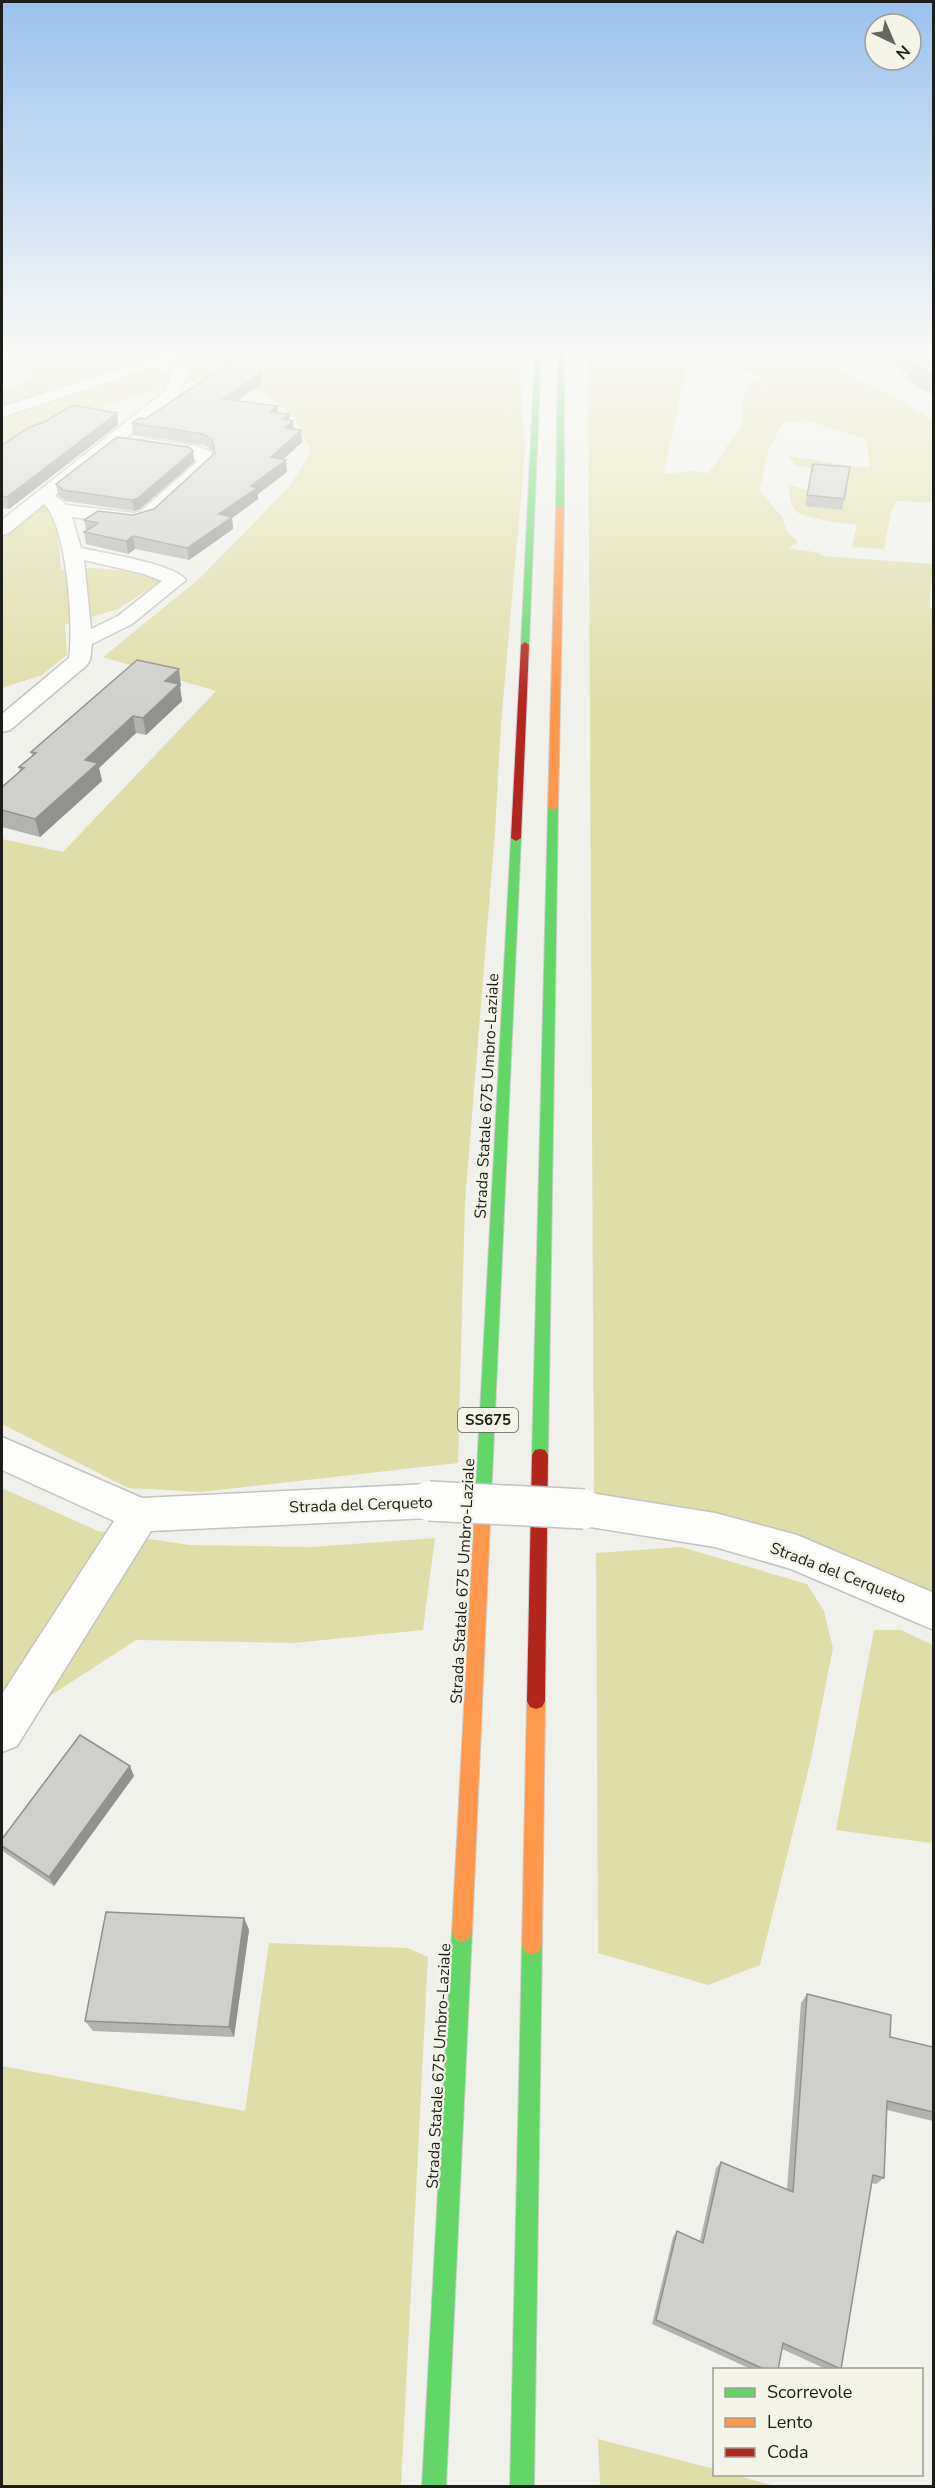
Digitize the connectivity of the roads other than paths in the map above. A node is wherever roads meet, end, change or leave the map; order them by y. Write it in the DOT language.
graph roads {
  1 [pos="76,469"];
  2 [pos="199,469"];
  3 [pos="533,469"];
  4 [pos="560,469"];
  5 [pos="44,495"];
  6 [pos="61,510"];
  7 [pos="2,529"];
  8 [pos="73,552"];
  9 [pos="82,641"];
  10 [pos="2,725"];
  11 [pos="2,1453"];
  12 [pos="140,1515"];
  13 [pos="933,1612"];
  14 [pos="2,1731"];
  15 [pos="434,2487"];
  16 [pos="522,2487"];
  1 -- 5 [label="street"];
  2 -- 6 [label="street"];
  3 -- 15 [label="highway, Strada Statale 675 Umbro-Laziale / SS675"];
  4 -- 16 [label="highway, SS675"];
  5 -- 6 [label="street"];
  5 -- 7 [label="street"];
  6 -- 8 [label="street"];
  8 -- 9 [label="street"];
  8 -- 9 [label="street"];
  9 -- 10 [label="street"];
  11 -- 12 [label="street, Strada del Cerqueto"];
  12 -- 13 [label="street, Strada del Cerqueto, bridge"];
  12 -- 14 [label="street"];
}
